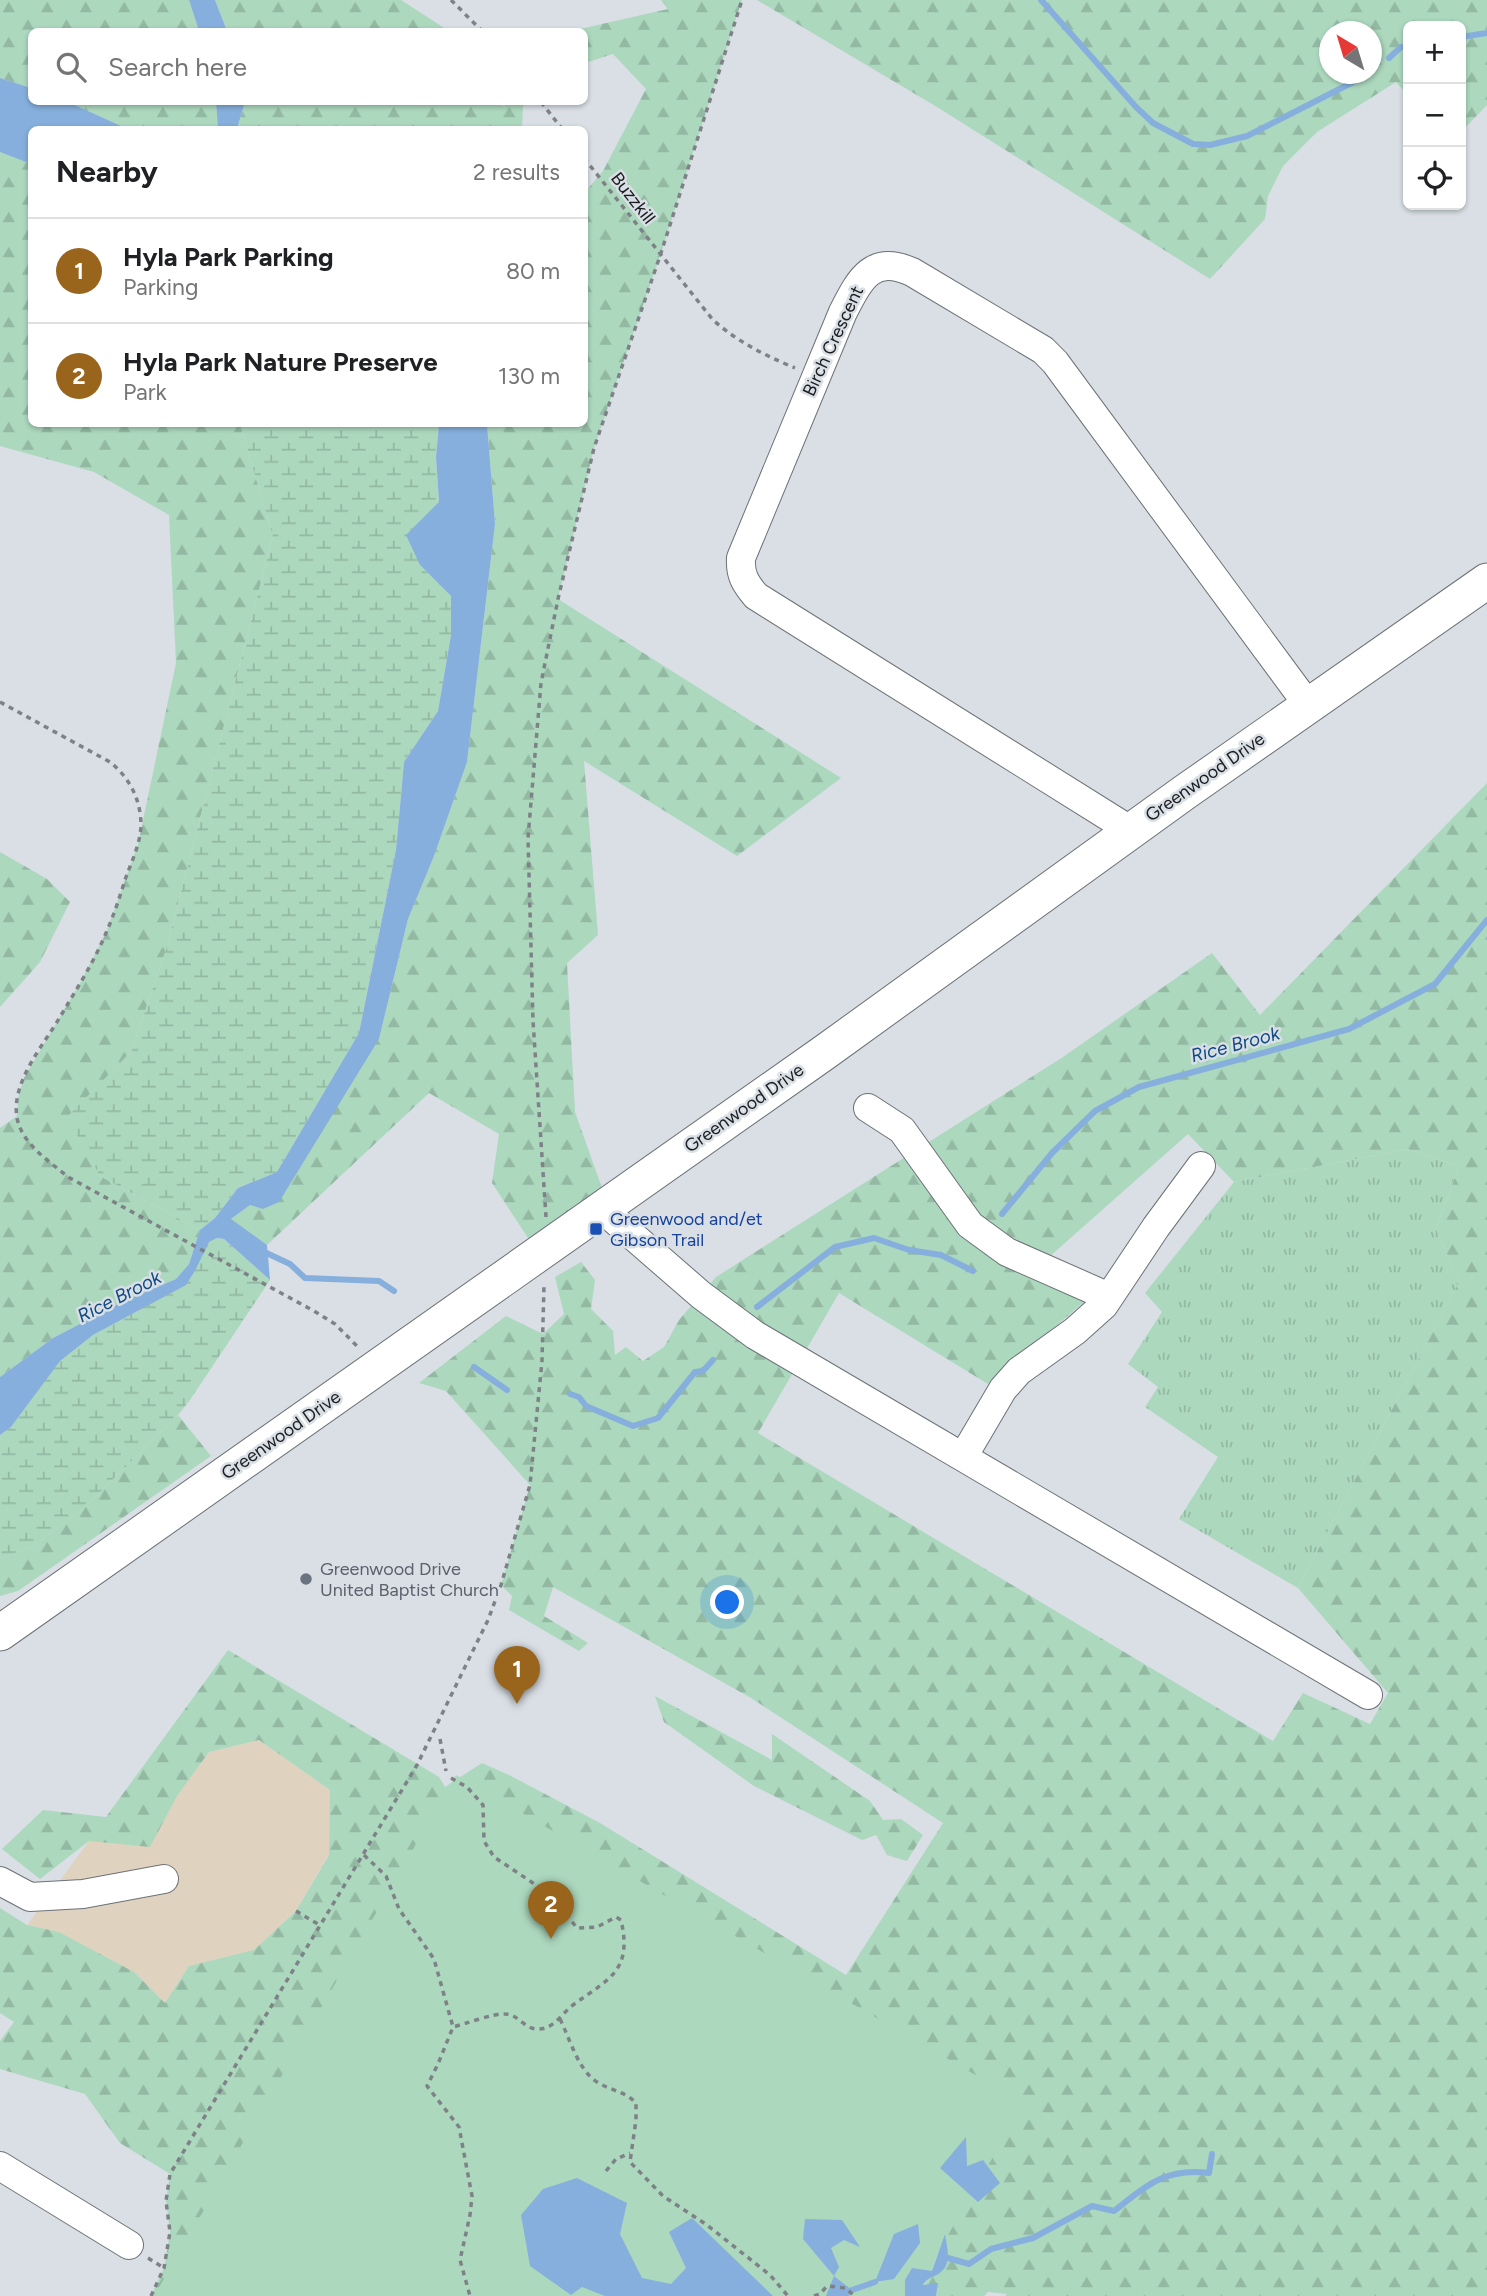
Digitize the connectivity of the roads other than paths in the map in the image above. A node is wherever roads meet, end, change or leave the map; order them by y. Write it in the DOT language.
graph roads {
  1 [pos="1487,581"];
  2 [pos="1308,705"];
  3 [pos="1130,830"];
  4 [pos="868,1108"];
  5 [pos="1200,1166"];
  6 [pos="602,1209"];
  7 [pos="1109,1297"];
  8 [pos="963,1458"];
  9 [pos="0,1633"];
  10 [pos="1367,1695"];
  11 [pos="164,1879"];
  12 [pos="0,1881"];
  13 [pos="0,2166"];
  14 [pos="129,2245"];
  1 -- 2 [label="main road, Greenwood Drive"];
  2 -- 3 [label="main road, Greenwood Drive"];
  2 -- 3 [label="street, Birch Crescent"];
  3 -- 6 [label="main road, Greenwood Drive"];
  4 -- 7 [label="street"];
  5 -- 7 [label="street"];
  6 -- 8 [label="street"];
  6 -- 9 [label="main road, Greenwood Drive"];
  7 -- 8 [label="street"];
  8 -- 10 [label="street"];
  11 -- 12 [label="street"];
  13 -- 14 [label="street"];
}
